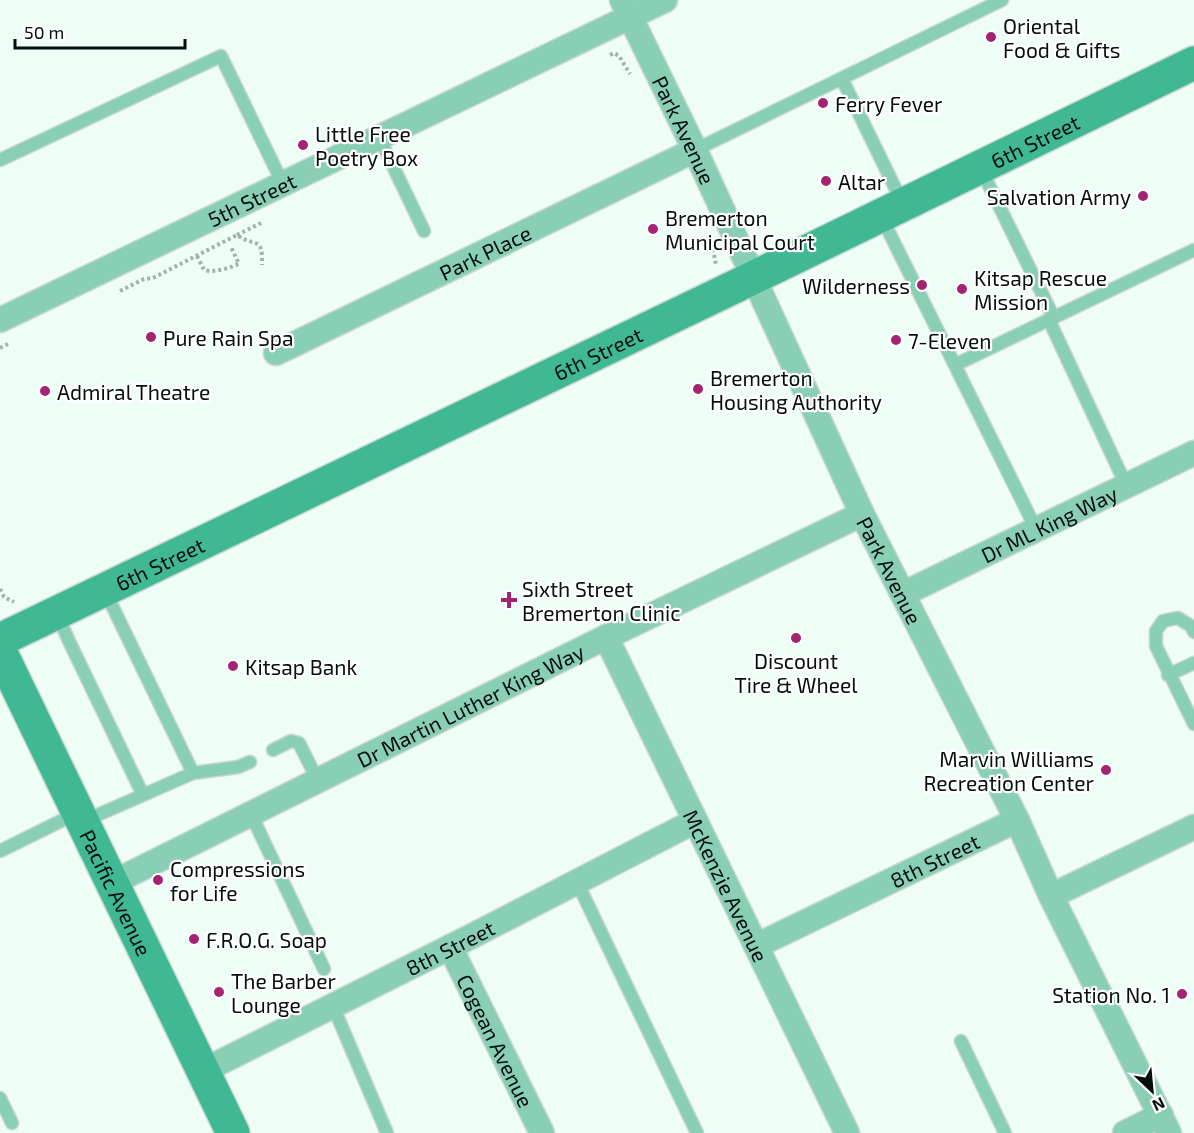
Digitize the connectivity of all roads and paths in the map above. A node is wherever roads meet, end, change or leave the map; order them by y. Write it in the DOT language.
graph roads {
  1 [pos="665,0"];
  2 [pos="1002,0"];
  3 [pos="626,8"];
  4 [pos="605,57"];
  5 [pos="1194,63"];
  6 [pos="842,79"];
  7 [pos="636,84"];
  8 [pos="379,137"];
  9 [pos="695,150"];
  10 [pos="0,160"];
  11 [pos="980,167"];
  12 [pos="283,184"];
  13 [pos="892,210"];
  14 [pos="265,221"];
  15 [pos="424,231"];
  16 [pos="237,235"];
  17 [pos="710,244"];
  18 [pos="231,247"];
  19 [pos="1194,250"];
  20 [pos="715,254"];
  21 [pos="197,256"];
  22 [pos="262,265"];
  23 [pos="753,278"];
  24 [pos="113,294"];
  25 [pos="1051,319"];
  26 [pos="0,320"];
  27 [pos="10,343"];
  28 [pos="0,348"];
  29 [pos="276,353"];
  30 [pos="955,365"];
  31 [pos="1194,453"];
  32 [pos="1126,485"];
  33 [pos="862,514"];
  34 [pos="1036,529"];
  35 [pos="104,589"];
  36 [pos="903,594"];
  37 [pos="57,612"];
  38 [pos="1194,632"];
  39 [pos="606,637"];
  40 [pos="0,640"];
  41 [pos="0,651"];
  42 [pos="1194,663"];
  43 [pos="1168,675"];
  44 [pos="1194,724"];
  45 [pos="273,750"];
  46 [pos="250,762"];
  47 [pos="193,773"];
  48 [pos="318,781"];
  49 [pos="143,795"];
  50 [pos="251,814"];
  51 [pos="80,817"];
  52 [pos="1017,820"];
  53 [pos="695,821"];
  54 [pos="1194,826"];
  55 [pos="0,851"];
  56 [pos="577,882"];
  57 [pos="112,883"];
  58 [pos="1051,896"];
  59 [pos="756,946"];
  60 [pos="450,947"];
  61 [pos="324,969"];
  62 [pos="333,1005"];
  63 [pos="961,1041"];
  64 [pos="203,1071"];
  65 [pos="0,1098"];
  66 [pos="12,1123"];
  67 [pos="1165,1124"];
  68 [pos="233,1133"];
  69 [pos="387,1133"];
  70 [pos="542,1133"];
  71 [pos="697,1133"];
  72 [pos="847,1133"];
  73 [pos="1005,1133"];
  74 [pos="1125,1133"];
  1 -- 3 [label="street, 5th Street"];
  2 -- 6 [label="lane"];
  3 -- 8 [label="street, 5th Street"];
  3 -- 9 [label="street, Park Avenue"];
  4 -- 7 [label="path"];
  5 -- 11 [label="main road, 6th Street"];
  6 -- 9 [label="lane"];
  6 -- 13 [label="lane"];
  8 -- 12 [label="street, 5th Street"];
  8 -- 15 [label="lane"];
  9 -- 23 [label="street, Park Avenue"];
  9 -- 29 [label="street, Park Place"];
  10 -- 12 [label="lane"];
  11 -- 13 [label="main road, 6th Street"];
  11 -- 25 [label="lane"];
  12 -- 26 [label="street, 5th Street"];
  13 -- 23 [label="main road, 6th Street"];
  13 -- 30 [label="lane"];
  14 -- 16 [label="path"];
  16 -- 21 [label="path"];
  16 -- 22 [label="path"];
  17 -- 20 [label="path"];
  18 -- 21 [label="path"];
  19 -- 25 [label="lane"];
  21 -- 24 [label="path"];
  23 -- 33 [label="street, Park Avenue"];
  23 -- 35 [label="main road, 6th Street"];
  25 -- 30 [label="lane"];
  25 -- 32 [label="lane"];
  27 -- 28 [label="path"];
  30 -- 34 [label="lane"];
  31 -- 32 [label="street, Dr ML King Way"];
  32 -- 34 [label="street, Dr ML King Way"];
  33 -- 36 [label="street, Park Avenue"];
  33 -- 39 [label="street, Dr Martin Luther King Way"];
  34 -- 36 [label="street, Dr ML King Way"];
  35 -- 37 [label="main road, 6th Street"];
  35 -- 47 [label="lane"];
  36 -- 52 [label="street, Park Avenue"];
  37 -- 40 [label="main road, 6th Street"];
  37 -- 49 [label="lane"];
  38 -- 43 [label="lane"];
  39 -- 48 [label="street, Dr Martin Luther King Way"];
  39 -- 53 [label="street, McKenzie Avenue"];
  41 -- 51 [label="main road, Pacific Avenue"];
  42 -- 43 [label="lane"];
  43 -- 44 [label="lane"];
  45 -- 48 [label="lane"];
  46 -- 47 [label="lane"];
  47 -- 49 [label="lane"];
  48 -- 50 [label="street, Dr Martin Luther King Way"];
  49 -- 51 [label="lane"];
  50 -- 57 [label="street, Dr Martin Luther King Way"];
  50 -- 61 [label="lane"];
  51 -- 55 [label="lane"];
  51 -- 57 [label="main road, Pacific Avenue"];
  52 -- 58 [label="street, Park Avenue"];
  52 -- 59 [label="street, 8th Street"];
  53 -- 56 [label="street, 8th Street"];
  53 -- 59 [label="street, McKenzie Avenue"];
  54 -- 58 [label="street"];
  56 -- 60 [label="street, 8th Street"];
  56 -- 71 [label="lane"];
  57 -- 64 [label="main road, Pacific Avenue"];
  58 -- 67 [label="street, Park Avenue"];
  59 -- 72 [label="street, McKenzie Avenue"];
  60 -- 62 [label="street, 8th Street"];
  60 -- 70 [label="street, Cogean Avenue"];
  62 -- 64 [label="street, 8th Street"];
  62 -- 69 [label="lane"];
  63 -- 73 [label="lane"];
  64 -- 68 [label="main road, Pacific Avenue"];
  65 -- 66 [label="lane"];
  67 -- 74 [label="street"];
}
